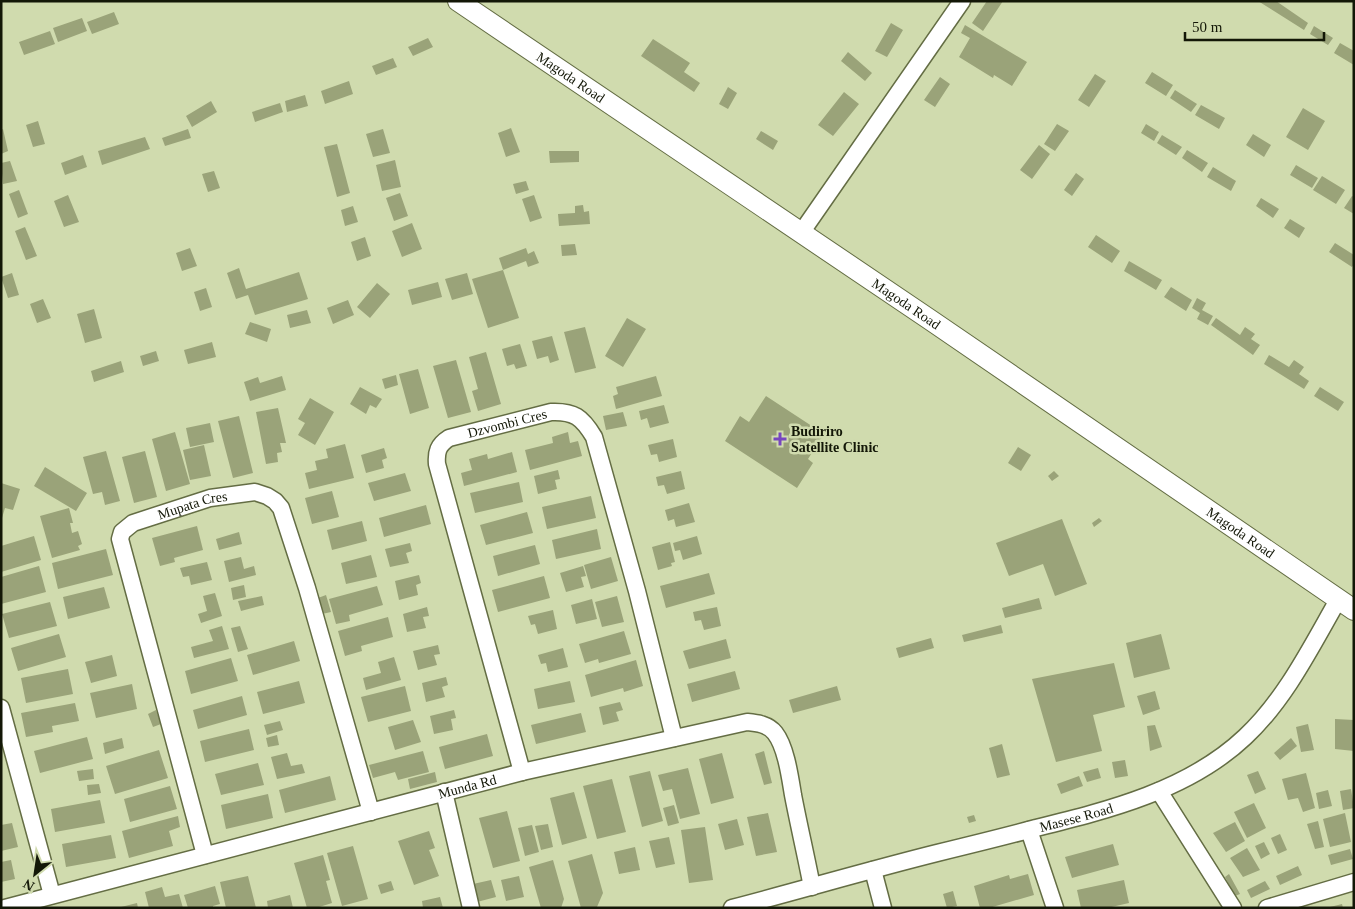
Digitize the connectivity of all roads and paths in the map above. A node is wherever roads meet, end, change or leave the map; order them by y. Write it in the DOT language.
graph roads {
  1 [pos="458,1"];
  2 [pos="962,1"];
  3 [pos="801,233"];
  4 [pos="1346,605"];
  5 [pos="1,708"];
  6 [pos="674,738"];
  7 [pos="522,772"];
  8 [pos="1159,791"];
  9 [pos="444,792"];
  10 [pos="371,812"];
  11 [pos="1029,830"];
  12 [pos="205,855"];
  13 [pos="873,870"];
  14 [pos="1354,882"];
  15 [pos="812,886"];
  16 [pos="52,895"];
  17 [pos="5,908"];
  18 [pos="471,908"];
  19 [pos="732,908"];
  20 [pos="883,908"];
  21 [pos="1054,908"];
  22 [pos="1233,908"];
  23 [pos="1268,908"];
  1 -- 3 [label="street, Magoda Road"];
  2 -- 3 [label="street"];
  3 -- 4 [label="street, Magoda Road"];
  4 -- 8 [label="street, Masese Road"];
  5 -- 16 [label="street"];
  6 -- 7 [label="street, Munda Rd"];
  6 -- 7 [label="street, Dzvombi Cres"];
  6 -- 15 [label="street, Munda Rd"];
  7 -- 9 [label="street, Munda Rd"];
  8 -- 11 [label="street, Masese Road"];
  8 -- 22 [label="street"];
  9 -- 10 [label="street, Munda Rd"];
  9 -- 18 [label="street"];
  10 -- 12 [label="street, Munda Rd"];
  10 -- 12 [label="street, Mupata Cres"];
  11 -- 13 [label="street, Masese Road"];
  11 -- 21 [label="street"];
  12 -- 16 [label="street, Munda Rd"];
  13 -- 15 [label="street, Masese Road"];
  13 -- 20 [label="street"];
  14 -- 23 [label="street"];
  15 -- 19 [label="street, Masese Road"];
  16 -- 17 [label="street, Munda Rd"];
}
